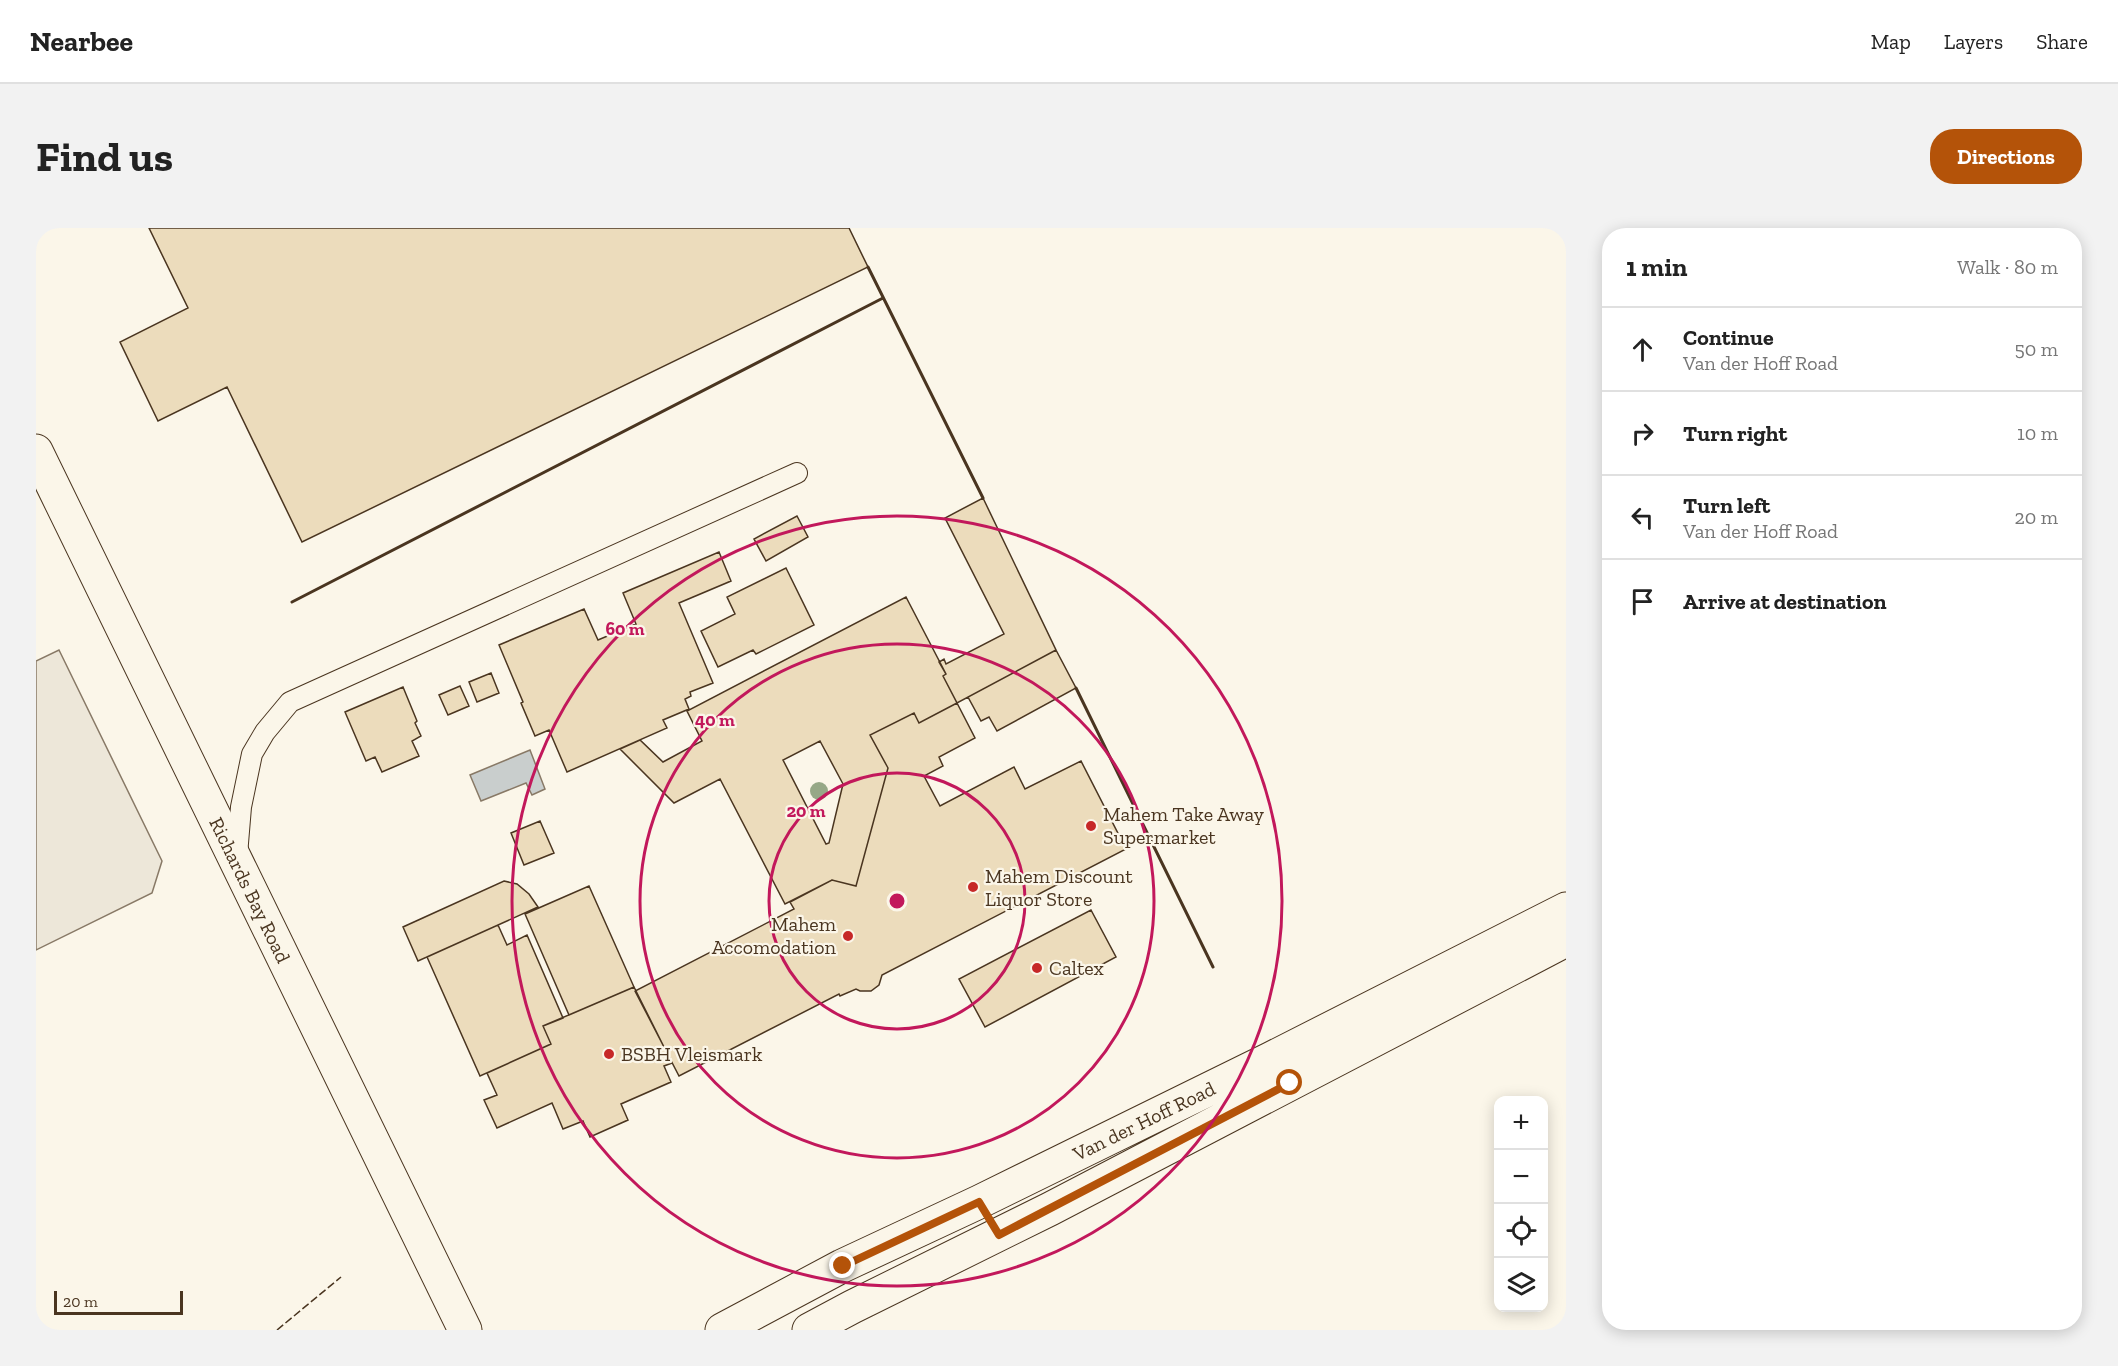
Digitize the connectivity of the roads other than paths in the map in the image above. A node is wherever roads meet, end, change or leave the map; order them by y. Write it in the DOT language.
graph roads {
  1 [pos="36,451"];
  2 [pos="797,473"];
  3 [pos="237,863"];
  4 [pos="1566,909"];
  5 [pos="1566,940"];
  6 [pos="979,1202"];
  7 [pos="999,1235"];
  8 [pos="844,1318"];
  9 [pos="465,1330"];
  10 [pos="722,1330"];
  11 [pos="809,1330"];
  1 -- 3 [label="main road, Richards Bay Road"];
  2 -- 3 [label="lane"];
  3 -- 9 [label="main road, Richards Bay Road"];
  4 -- 6 [label="main road, Van der Hoff Road"];
  5 -- 7 [label="main road, Van der Hoff Road"];
  6 -- 7 [label="lane"];
  6 -- 10 [label="main road, Van der Hoff Road"];
  7 -- 8 [label="main road, Van der Hoff Road"];
  8 -- 11 [label="main road, Van der Hoff Road"];
}
